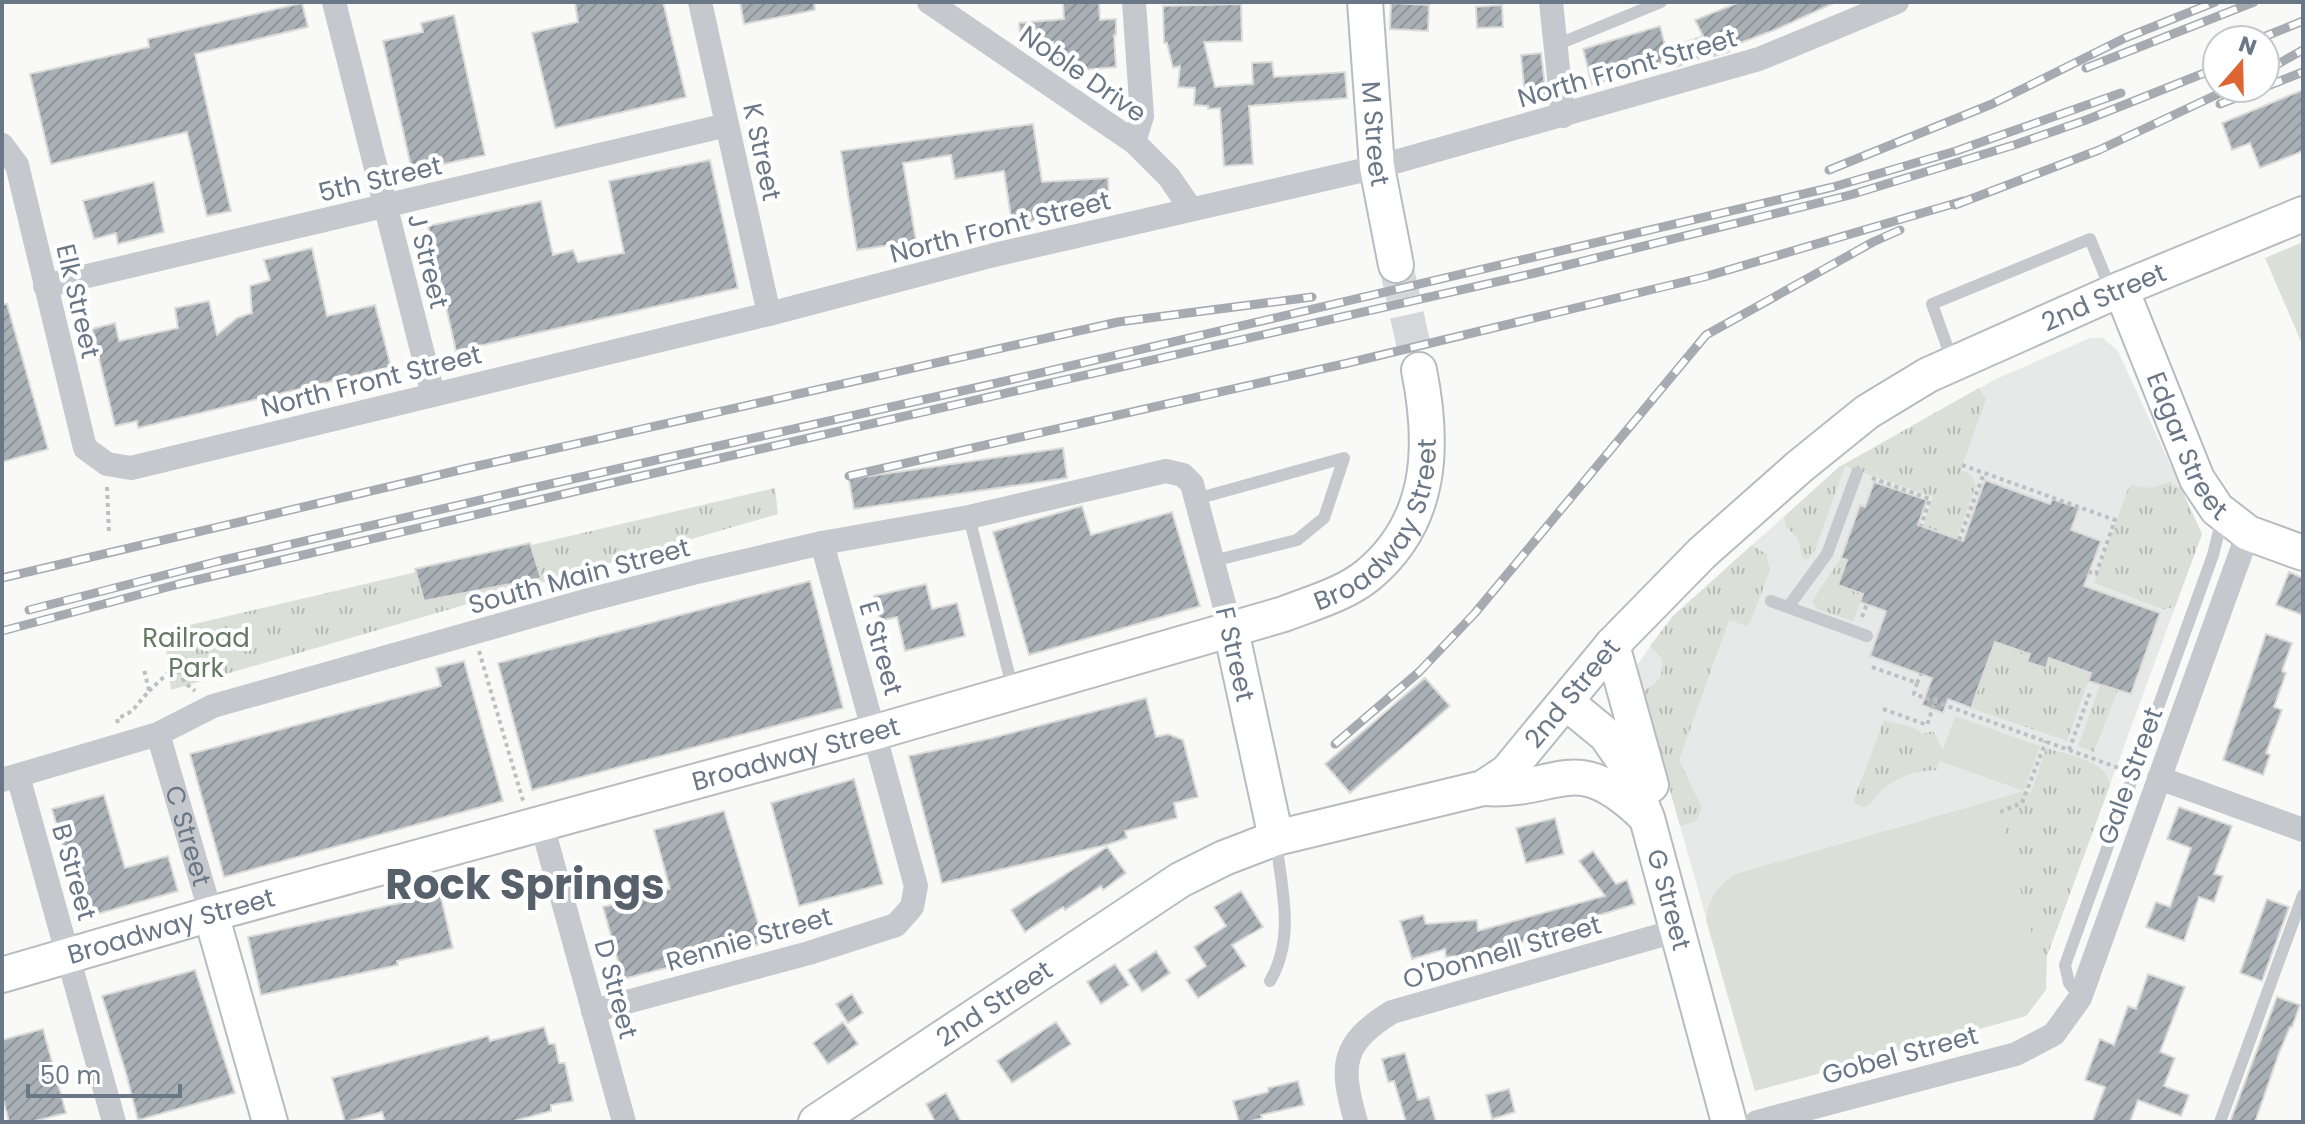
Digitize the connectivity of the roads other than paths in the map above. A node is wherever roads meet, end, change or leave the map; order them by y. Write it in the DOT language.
graph roads {
  1 [pos="334,2"];
  2 [pos="700,2"];
  3 [pos="929,2"];
  4 [pos="1134,2"];
  5 [pos="1365,2"];
  6 [pos="1551,2"];
  7 [pos="1661,2"];
  8 [pos="1897,2"];
  9 [pos="1556,45"];
  10 [pos="1563,116"];
  11 [pos="727,125"];
  12 [pos="1134,142"];
  13 [pos="2,145"];
  14 [pos="1377,167"];
  15 [pos="385,207"];
  16 [pos="1191,209"];
  17 [pos="2303,214"];
  18 [pos="1396,265"];
  19 [pos="45,286"];
  20 [pos="2117,291"];
  21 [pos="769,314"];
  22 [pos="1953,364"];
  23 [pos="1419,370"];
  24 [pos="433,394"];
  25 [pos="107,464"];
  26 [pos="1857,473"];
  27 [pos="1183,475"];
  28 [pos="1196,499"];
  29 [pos="2217,509"];
  30 [pos="969,517"];
  31 [pos="2248,533"];
  32 [pos="822,543"];
  33 [pos="2303,553"];
  34 [pos="2213,555"];
  35 [pos="1213,561"];
  36 [pos="1771,601"];
  37 [pos="1788,607"];
  38 [pos="1231,630"];
  39 [pos="1867,636"];
  40 [pos="1612,645"];
  41 [pos="1013,693"];
  42 [pos="1567,703"];
  43 [pos="876,732"];
  44 [pos="158,734"];
  45 [pos="10,778"];
  46 [pos="2159,778"];
  47 [pos="1483,788"];
  48 [pos="1647,818"];
  49 [pos="536,826"];
  50 [pos="2303,830"];
  51 [pos="1276,838"];
  52 [pos="2303,895"];
  53 [pos="912,907"];
  54 [pos="211,914"];
  55 [pos="1679,930"];
  56 [pos="69,957"];
  57 [pos="2,975"];
  58 [pos="1270,981"];
  59 [pos="2080,998"];
  60 [pos="593,1011"];
  61 [pos="2054,1034"];
  62 [pos="114,1122"];
  63 [pos="270,1122"];
  64 [pos="624,1122"];
  65 [pos="816,1122"];
  66 [pos="1356,1122"];
  67 [pos="1729,1122"];
  68 [pos="1757,1122"];
  69 [pos="2220,1122"];
  1 -- 15 [label="street, J Street"];
  2 -- 11 [label="street, K Street"];
  3 -- 12 [label="street, Noble Drive"];
  4 -- 12 [label="street"];
  5 -- 14 [label="street, M Street"];
  6 -- 9 [label="street"];
  7 -- 9 [label="lane"];
  8 -- 10 [label="street, North Front Street"];
  9 -- 10 [label="street"];
  10 -- 14 [label="street, North Front Street"];
  11 -- 15 [label="street, 5th Street"];
  11 -- 21 [label="street, K Street"];
  12 -- 16 [label="street, Noble Drive"];
  13 -- 19 [label="street, Elk Street"];
  14 -- 16 [label="street, North Front Street"];
  14 -- 18 [label="street, M Street"];
  15 -- 19 [label="street, 5th Street"];
  15 -- 24 [label="street, J Street"];
  16 -- 21 [label="street, North Front Street"];
  17 -- 20 [label="street, 2nd Street"];
  19 -- 25 [label="street, Elk Street"];
  20 -- 22 [label="street, 2nd Street"];
  20 -- 22 [label="lane"];
  20 -- 29 [label="street, Edgar Street"];
  21 -- 24 [label="street, North Front Street"];
  22 -- 40 [label="street, 2nd Street"];
  23 -- 38 [label="street, Broadway Street"];
  24 -- 25 [label="street, North Front Street"];
  26 -- 37 [label="lane"];
  27 -- 28 [label="street, F Street"];
  27 -- 30 [label="street, South Main Street"];
  28 -- 35 [label="street, F Street"];
  28 -- 35 [label="lane"];
  29 -- 31 [label="street, Edgar Street"];
  29 -- 34 [label="lane"];
  30 -- 32 [label="street, South Main Street"];
  30 -- 41 [label="lane"];
  31 -- 33 [label="street, Edgar Street"];
  31 -- 34 [label="lane"];
  31 -- 46 [label="street, Gale Street"];
  32 -- 43 [label="street, E Street"];
  32 -- 44 [label="street, South Main Street"];
  34 -- 59 [label="lane"];
  35 -- 38 [label="street, F Street"];
  36 -- 37 [label="lane"];
  37 -- 39 [label="lane"];
  38 -- 41 [label="street, Broadway Street"];
  38 -- 51 [label="street, F Street"];
  40 -- 42 [label="street, 2nd Street"];
  40 -- 48 [label="street"];
  41 -- 43 [label="street, Broadway Street"];
  42 -- 47 [label="street, 2nd Street"];
  42 -- 48 [label="street, G Street"];
  43 -- 49 [label="street, Broadway Street"];
  43 -- 53 [label="street, E Street"];
  44 -- 45 [label="street, South Main Street"];
  44 -- 54 [label="street, C Street"];
  45 -- 56 [label="street, B Street"];
  46 -- 50 [label="street"];
  46 -- 59 [label="street, Gale Street"];
  47 -- 48 [label="street"];
  47 -- 51 [label="street, 2nd Street"];
  48 -- 55 [label="street, G Street"];
  49 -- 54 [label="street, Broadway Street"];
  49 -- 60 [label="street, D Street"];
  51 -- 58 [label="lane"];
  51 -- 65 [label="street, 2nd Street"];
  52 -- 69 [label="lane"];
  53 -- 60 [label="street, Rennie Street"];
  54 -- 56 [label="street, Broadway Street"];
  54 -- 63 [label="street, C Street"];
  55 -- 66 [label="street, O'Donnell Street"];
  55 -- 67 [label="street, G Street"];
  56 -- 57 [label="street, Broadway Street"];
  56 -- 62 [label="street, B Street"];
  59 -- 61 [label="street, Gale Street"];
  60 -- 64 [label="street, D Street"];
  61 -- 68 [label="street, Gobel Street"];
}
